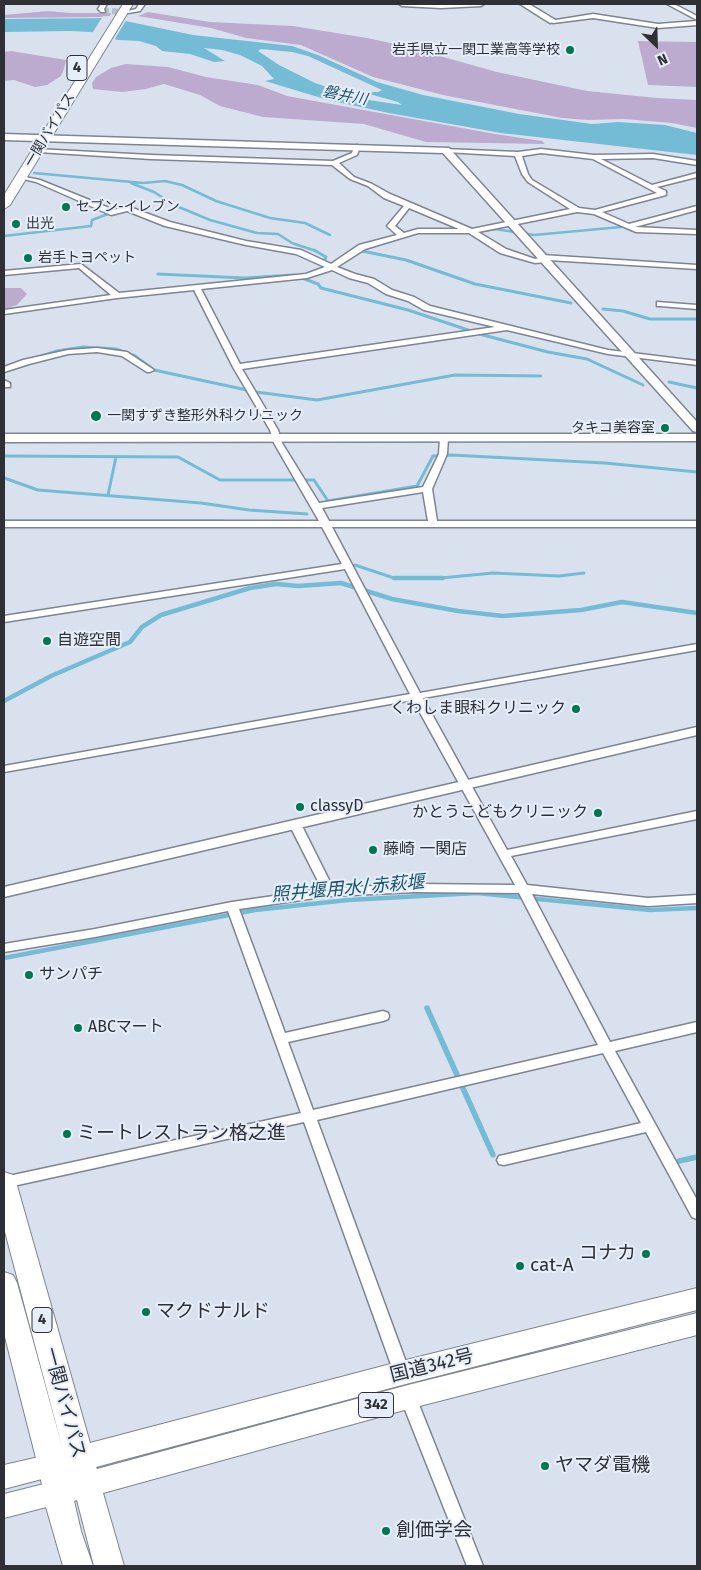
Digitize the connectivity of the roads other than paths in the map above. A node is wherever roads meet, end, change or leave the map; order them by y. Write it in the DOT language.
graph roads {
  1 [pos="142,4"];
  2 [pos="402,4"];
  3 [pos="481,4"];
  4 [pos="524,4"];
  5 [pos="670,4"];
  6 [pos="117,8"];
  7 [pos="697,18"];
  8 [pos="553,21"];
  9 [pos="697,23"];
  10 [pos="4,137"];
  11 [pos="39,138"];
  12 [pos="246,144"];
  13 [pos="357,147"];
  14 [pos="38,150"];
  15 [pos="446,150"];
  16 [pos="518,154"];
  17 [pos="594,157"];
  18 [pos="250,159"];
  19 [pos="334,163"];
  20 [pos="697,163"];
  21 [pos="697,175"];
  22 [pos="22,177"];
  23 [pos="686,178"];
  24 [pos="697,184"];
  25 [pos="651,187"];
  26 [pos="4,189"];
  27 [pos="4,205"];
  28 [pos="408,205"];
  29 [pos="697,208"];
  30 [pos="578,210"];
  31 [pos="595,212"];
  32 [pos="512,223"];
  33 [pos="629,226"];
  34 [pos="472,231"];
  35 [pos="697,232"];
  36 [pos="402,235"];
  37 [pos="543,259"];
  38 [pos="332,267"];
  39 [pos="697,267"];
  40 [pos="4,273"];
  41 [pos="196,287"];
  42 [pos="117,296"];
  43 [pos="660,304"];
  44 [pos="697,307"];
  45 [pos="4,312"];
  46 [pos="507,328"];
  47 [pos="630,355"];
  48 [pos="697,363"];
  49 [pos="237,367"];
  50 [pos="4,370"];
  51 [pos="150,370"];
  52 [pos="697,430"];
  53 [pos="4,438"];
  54 [pos="275,438"];
  55 [pos="444,438"];
  56 [pos="697,438"];
  57 [pos="427,489"];
  58 [pos="316,506"];
  59 [pos="432,523"];
  60 [pos="4,524"];
  61 [pos="325,524"];
  62 [pos="697,524"];
  63 [pos="347,566"];
  64 [pos="4,619"];
  65 [pos="697,647"];
  66 [pos="417,697"];
  67 [pos="697,731"];
  68 [pos="4,769"];
  69 [pos="465,784"];
  70 [pos="697,815"];
  71 [pos="295,824"];
  72 [pos="504,854"];
  73 [pos="523,889"];
  74 [pos="4,892"];
  75 [pos="329,892"];
  76 [pos="697,899"];
  77 [pos="232,906"];
  78 [pos="4,948"];
  79 [pos="383,1016"];
  80 [pos="697,1027"];
  81 [pos="280,1039"];
  82 [pos="606,1047"];
  83 [pos="310,1116"];
  84 [pos="650,1126"];
  85 [pos="504,1160"];
  86 [pos="4,1183"];
  87 [pos="697,1213"];
  88 [pos="4,1283"];
  89 [pos="697,1298"];
  90 [pos="697,1324"];
  91 [pos="405,1385"];
  92 [pos="82,1471"];
  93 [pos="4,1478"];
  94 [pos="54,1479"];
  95 [pos="4,1506"];
  96 [pos="78,1566"];
  97 [pos="109,1566"];
  98 [pos="475,1566"];
  1 -- 6 [label="street"];
  2 -- 3 [label="street"];
  4 -- 8 [label="street"];
  5 -- 7 [label="street"];
  6 -- 11 [label="highway, 一関バイパス / 4"];
  8 -- 9 [label="street"];
  10 -- 11 [label="street"];
  11 -- 12 [label="street"];
  11 -- 14 [label="highway, 一関バイパス / 4"];
  11 -- 26 [label="highway, 一関バイパス / 4"];
  12 -- 13 [label="street"];
  12 -- 18 [label="street"];
  13 -- 15 [label="street"];
  13 -- 19 [label="street"];
  14 -- 18 [label="street"];
  14 -- 22 [label="highway, 一関バイパス / 4"];
  15 -- 16 [label="street"];
  15 -- 32 [label="street"];
  16 -- 17 [label="street"];
  16 -- 30 [label="street"];
  17 -- 20 [label="street"];
  17 -- 25 [label="street"];
  18 -- 19 [label="street"];
  19 -- 28 [label="street"];
  21 -- 23 [label="street"];
  22 -- 27 [label="highway, 一関バイパス / 4"];
  22 -- 38 [label="street"];
  23 -- 24 [label="street"];
  23 -- 25 [label="street"];
  25 -- 31 [label="street"];
  28 -- 34 [label="street"];
  28 -- 36 [label="street"];
  29 -- 33 [label="street"];
  30 -- 31 [label="street"];
  30 -- 32 [label="street"];
  31 -- 33 [label="street"];
  32 -- 34 [label="street"];
  32 -- 37 [label="street"];
  33 -- 35 [label="street"];
  34 -- 36 [label="street"];
  34 -- 37 [label="street"];
  36 -- 38 [label="street"];
  37 -- 39 [label="street"];
  37 -- 47 [label="street"];
  38 -- 41 [label="street"];
  38 -- 46 [label="street"];
  40 -- 42 [label="street"];
  41 -- 42 [label="street"];
  41 -- 49 [label="street"];
  42 -- 45 [label="street"];
  43 -- 44 [label="street"];
  46 -- 47 [label="street"];
  46 -- 49 [label="street"];
  47 -- 48 [label="street"];
  47 -- 52 [label="street"];
  49 -- 54 [label="street"];
  50 -- 51 [label="street"];
  53 -- 54 [label="street"];
  54 -- 55 [label="street"];
  54 -- 58 [label="street"];
  55 -- 56 [label="street"];
  55 -- 57 [label="street"];
  57 -- 58 [label="street"];
  57 -- 59 [label="street"];
  58 -- 61 [label="street"];
  59 -- 61 [label="street"];
  59 -- 62 [label="street"];
  60 -- 61 [label="street"];
  61 -- 63 [label="street"];
  63 -- 64 [label="street"];
  63 -- 66 [label="street"];
  65 -- 66 [label="street"];
  66 -- 68 [label="street"];
  66 -- 69 [label="street"];
  67 -- 69 [label="street"];
  69 -- 71 [label="street"];
  69 -- 72 [label="street"];
  70 -- 72 [label="street"];
  71 -- 74 [label="street"];
  71 -- 75 [label="street"];
  72 -- 73 [label="street"];
  73 -- 75 [label="street"];
  73 -- 76 [label="street"];
  73 -- 82 [label="street"];
  75 -- 77 [label="street"];
  77 -- 78 [label="street"];
  77 -- 81 [label="street"];
  79 -- 81 [label="street"];
  80 -- 82 [label="street"];
  81 -- 83 [label="street"];
  82 -- 83 [label="street"];
  82 -- 84 [label="street"];
  83 -- 86 [label="street"];
  83 -- 91 [label="street"];
  84 -- 85 [label="street"];
  84 -- 87 [label="street"];
  86 -- 92 [label="highway, 一関バイパス / 4"];
  88 -- 94 [label="highway, 一関バイパス / 4"];
  89 -- 91 [label="highway, 国道342号 / 342"];
  90 -- 91 [label="highway, 国道342号 / 342"];
  91 -- 92 [label="highway, 国道342号 / 342"];
  91 -- 98 [label="street"];
  92 -- 94 [label="highway, 国道342号 / 342"];
  92 -- 97 [label="highway, 一関バイパス / 4"];
  93 -- 94 [label="main road"];
  94 -- 95 [label="main road"];
  94 -- 96 [label="highway, 一関バイパス / 4"];
}
